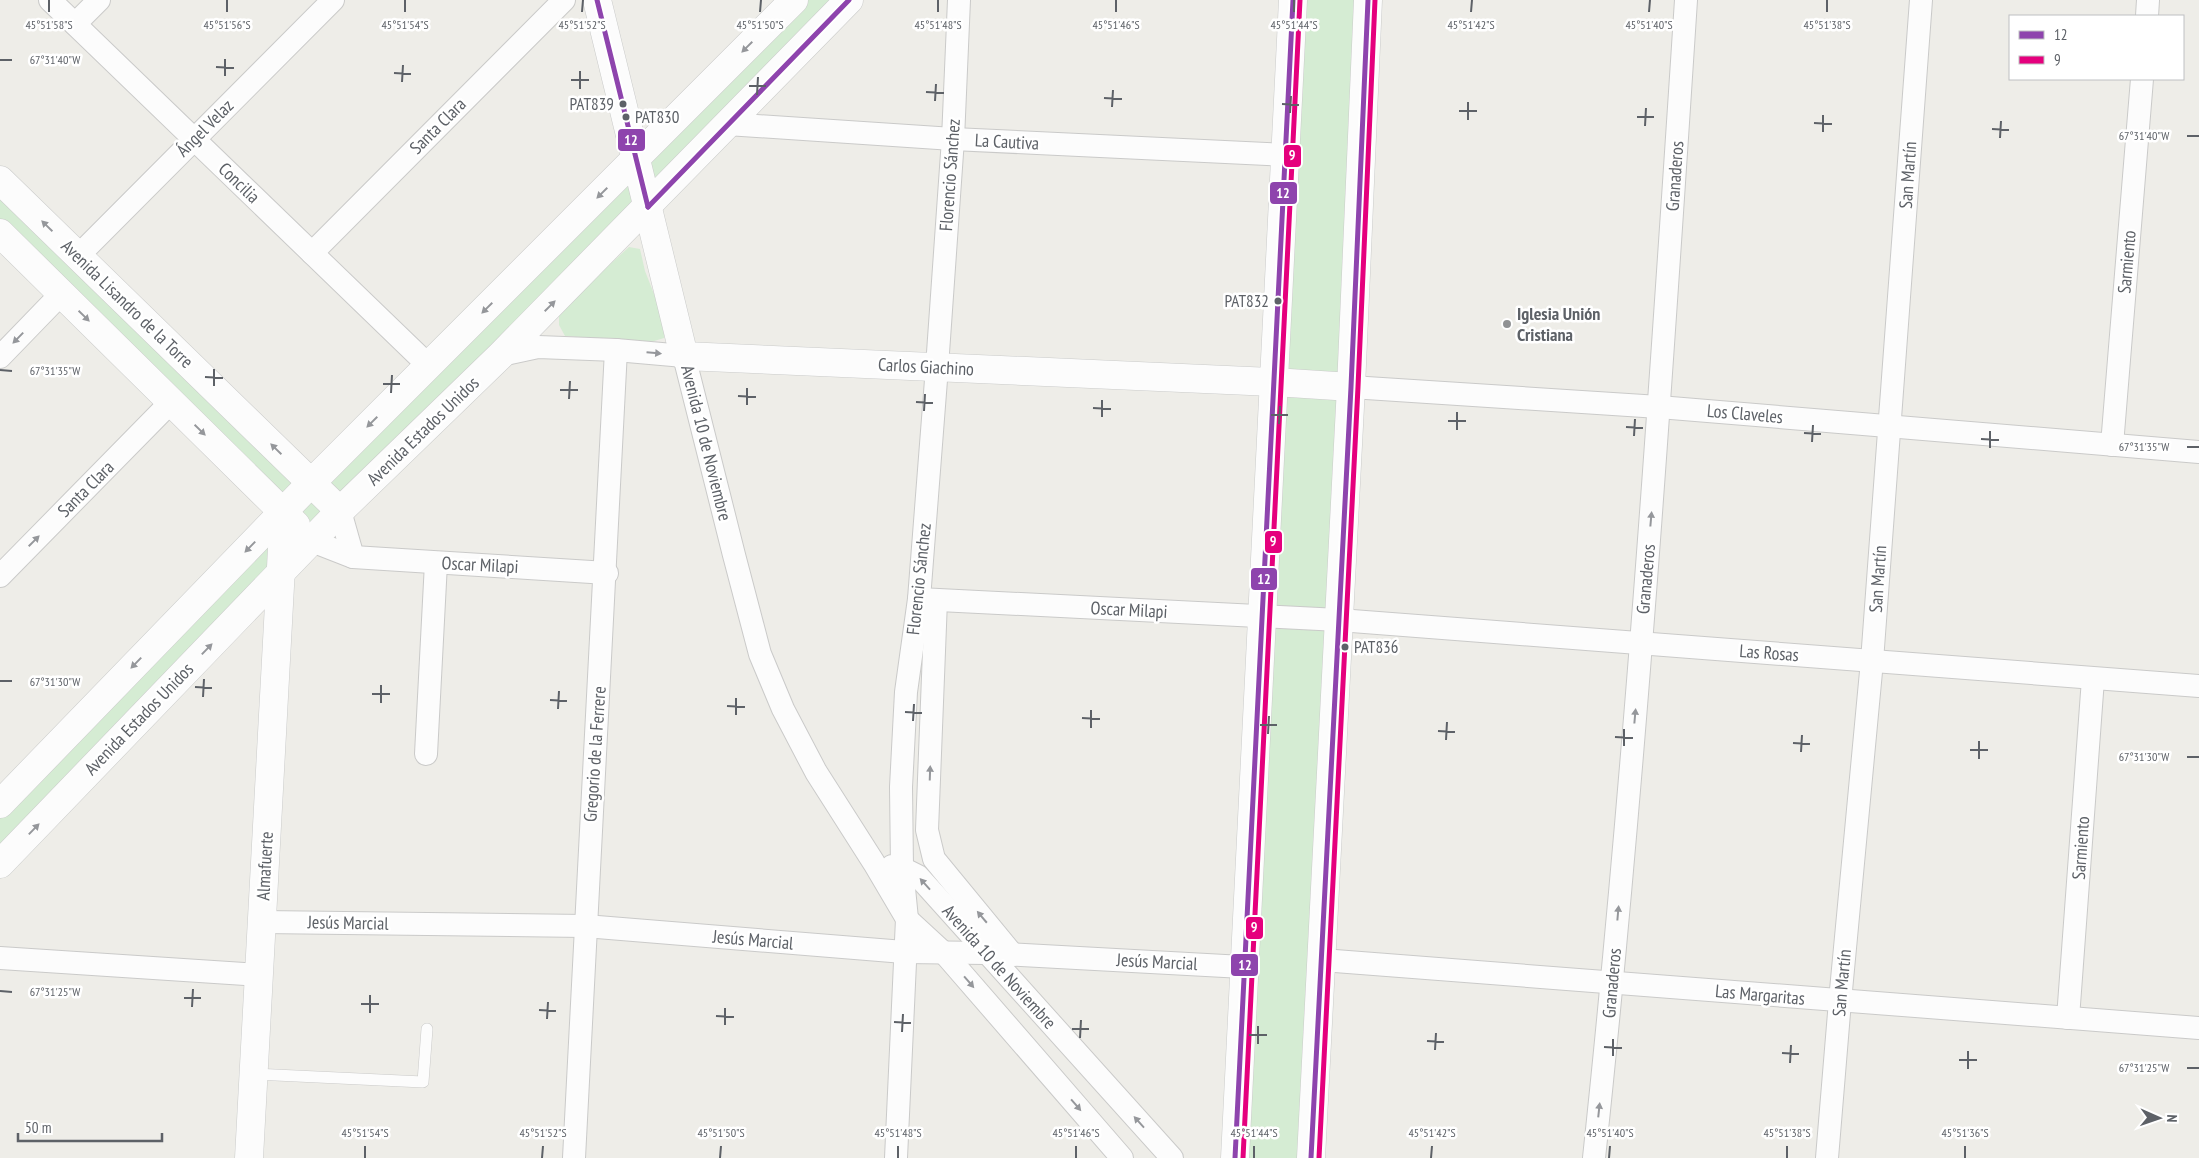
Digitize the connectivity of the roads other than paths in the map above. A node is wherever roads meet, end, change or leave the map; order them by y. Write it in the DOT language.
graph roads {
  1 [pos="50,0"];
  2 [pos="99,0"];
  3 [pos="333,0"];
  4 [pos="564,0"];
  5 [pos="597,0"];
  6 [pos="794,0"];
  7 [pos="849,0"];
  8 [pos="959,0"];
  9 [pos="1293,0"];
  10 [pos="1368,0"];
  11 [pos="1686,0"];
  12 [pos="1921,0"];
  13 [pos="2148,0"];
  14 [pos="2147,15"];
  15 [pos="75,24"];
  16 [pos="2142,80"];
  17 [pos="726,124"];
  18 [pos="194,139"];
  19 [pos="953,139"];
  20 [pos="1287,155"];
  21 [pos="637,159"];
  22 [pos="0,180"];
  23 [pos="648,206"];
  24 [pos="0,233"];
  25 [pos="312,253"];
  26 [pos="78,256"];
  27 [pos="61,294"];
  28 [pos="616,350"];
  29 [pos="502,354"];
  30 [pos="684,356"];
  31 [pos="0,357"];
  32 [pos="429,366"];
  33 [pos="937,367"];
  34 [pos="1274,382"];
  35 [pos="1351,387"];
  36 [pos="172,402"];
  37 [pos="1659,407"];
  38 [pos="1890,426"];
  39 [pos="2112,445"];
  40 [pos="2199,452"];
  41 [pos="311,483"];
  42 [pos="284,512"];
  43 [pos="340,512"];
  44 [pos="312,541"];
  45 [pos="353,557"];
  46 [pos="436,563"];
  47 [pos="606,573"];
  48 [pos="280,574"];
  49 [pos="0,576"];
  50 [pos="927,599"];
  51 [pos="1262,617"];
  52 [pos="1339,620"];
  53 [pos="1641,643"];
  54 [pos="1872,661"];
  55 [pos="2093,679"];
  56 [pos="2199,686"];
  57 [pos="426,754"];
  58 [pos="0,804"];
  59 [pos="874,863"];
  60 [pos="0,864"];
  61 [pos="902,868"];
  62 [pos="907,919"];
  63 [pos="262,922"];
  64 [pos="585,926"];
  65 [pos="904,952"];
  66 [pos="986,953"];
  67 [pos="945,954"];
  68 [pos="1013,955"];
  69 [pos="0,958"];
  70 [pos="1322,960"];
  71 [pos="1243,967"];
  72 [pos="259,975"];
  73 [pos="1612,982"];
  74 [pos="1840,1001"];
  75 [pos="2068,1018"];
  76 [pos="2199,1028"];
  77 [pos="427,1030"];
  78 [pos="254,1074"];
  79 [pos="249,1158"];
  80 [pos="574,1158"];
  81 [pos="896,1158"];
  82 [pos="1122,1158"];
  83 [pos="1172,1158"];
  84 [pos="1235,1158"];
  85 [pos="1311,1158"];
  86 [pos="1594,1158"];
  87 [pos="1827,1158"];
  1 -- 15 [label="street, Concilia"];
  2 -- 15 [label="street"];
  3 -- 18 [label="street, Ángel Velaz"];
  4 -- 25 [label="street, Santa Clara"];
  5 -- 21 [label="main road, Avenida 10 de Noviembre"];
  6 -- 21 [label="main road, one-way"];
  7 -- 17 [label="main road, Avenida Estados Unidos"];
  8 -- 19 [label="street, Florencio Sánchez"];
  9 -- 20 [label="main road"];
  10 -- 35 [label="main road"];
  11 -- 37 [label="street, Granaderos"];
  12 -- 38 [label="street, San Martín"];
  13 -- 14 [label="street"];
  15 -- 18 [label="street, Concilia"];
  16 -- 39 [label="street, Sarmiento"];
  17 -- 19 [label="street, La Cautiva"];
  17 -- 23 [label="main road, Avenida Estados Unidos"];
  18 -- 25 [label="street, Concilia"];
  18 -- 26 [label="street, Ángel Velaz"];
  19 -- 20 [label="street, La Cautiva"];
  19 -- 33 [label="street, Florencio Sánchez"];
  20 -- 34 [label="main road"];
  21 -- 23 [label="main road, Avenida 10 de Noviembre"];
  21 -- 32 [label="main road, one-way"];
  26 -- 22 [label="main road, Avenida Lisandro de la Torre, one-way"];
  29 -- 23 [label="main road, Avenida Estados Unidos, one-way"];
  23 -- 30 [label="main road, Avenida 10 de Noviembre"];
  24 -- 27 [label="main road"];
  25 -- 32 [label="street, Concilia"];
  41 -- 26 [label="main road, Avenida Lisandro de la Torre, one-way"];
  27 -- 31 [label="street, one-way"];
  27 -- 36 [label="main road, one-way"];
  28 -- 29 [label="street, Carlos Giachino"];
  28 -- 30 [label="street, Carlos Giachino, one-way"];
  28 -- 47 [label="street, Gregorio de la Ferrere"];
  29 -- 43 [label="main road, Avenida Estados Unidos"];
  30 -- 33 [label="main road, Carlos Giachino"];
  30 -- 59 [label="street, Avenida 10 de Noviembre"];
  32 -- 41 [label="main road, one-way"];
  33 -- 34 [label="main road, Carlos Giachino"];
  33 -- 50 [label="street, Florencio Sánchez"];
  34 -- 35 [label="main road, Carlos Giachino"];
  34 -- 51 [label="main road"];
  35 -- 37 [label="street, Los Claveles"];
  35 -- 52 [label="main road"];
  36 -- 42 [label="main road, one-way"];
  49 -- 36 [label="street, Santa Clara, one-way"];
  37 -- 38 [label="street, Los Claveles"];
  53 -- 37 [label="street, Granaderos, one-way"];
  38 -- 39 [label="street, Los Claveles"];
  38 -- 54 [label="street, San Martín"];
  39 -- 40 [label="street, Los Claveles"];
  41 -- 42 [label="main road"];
  41 -- 43 [label="main road, Avenida Lisandro de la Torre"];
  42 -- 44 [label="main road"];
  42 -- 48 [label="main road, Almafuerte"];
  42 -- 58 [label="main road, one-way"];
  43 -- 44 [label="main road, Avenida Estados Unidos"];
  43 -- 45 [label="street"];
  44 -- 45 [label="street, Oscar Milapi"];
  44 -- 48 [label="main road, Avenida Estados Unidos"];
  45 -- 46 [label="street, Oscar Milapi"];
  46 -- 47 [label="street, Oscar Milapi"];
  46 -- 57 [label="street"];
  47 -- 64 [label="street, Gregorio de la Ferrere"];
  60 -- 48 [label="main road, Avenida Estados Unidos, one-way"];
  48 -- 63 [label="main road, Almafuerte"];
  50 -- 51 [label="street, Oscar Milapi"];
  50 -- 61 [label="street, Florencio Sánchez"];
  68 -- 50 [label="street, one-way"];
  51 -- 52 [label="street, Oscar Milapi"];
  51 -- 71 [label="main road"];
  52 -- 53 [label="street, Las Rosas"];
  52 -- 70 [label="main road"];
  53 -- 54 [label="street, Las Rosas"];
  73 -- 53 [label="street, Granaderos, one-way"];
  54 -- 55 [label="street, Las Rosas"];
  54 -- 74 [label="street, San Martín"];
  55 -- 56 [label="street, Las Rosas"];
  55 -- 75 [label="street, Sarmiento"];
  59 -- 61 [label="street, Avenida 10 de Noviembre"];
  59 -- 62 [label="street, Avenida 10 de Noviembre"];
  61 -- 62 [label="street, Florencio Sánchez"];
  66 -- 61 [label="street, Avenida 10 de Noviembre, one-way"];
  62 -- 65 [label="street, Florencio Sánchez"];
  62 -- 67 [label="street, Avenida 10 de Noviembre"];
  63 -- 64 [label="street, Jesús Marcial"];
  63 -- 72 [label="main road, Almafuerte"];
  64 -- 65 [label="street, Jesús Marcial"];
  64 -- 80 [label="street, Gregorio de la Ferrere"];
  65 -- 67 [label="street, Jesús Marcial"];
  65 -- 81 [label="street, Florencio Sánchez"];
  66 -- 67 [label="street, Jesús Marcial"];
  66 -- 68 [label="street, Jesús Marcial"];
  83 -- 66 [label="street, Avenida 10 de Noviembre, one-way"];
  67 -- 82 [label="street, Avenida 10 de Noviembre, one-way"];
  68 -- 71 [label="street, Jesús Marcial"];
  69 -- 72 [label="street"];
  70 -- 73 [label="street, Las Margaritas"];
  70 -- 85 [label="main road"];
  71 -- 84 [label="main road"];
  72 -- 78 [label="main road, Almafuerte"];
  73 -- 74 [label="street, Las Margaritas"];
  86 -- 73 [label="street, Granaderos, one-way"];
  74 -- 75 [label="street, Las Margaritas"];
  74 -- 87 [label="street, San Martín"];
  75 -- 76 [label="street, Las Margaritas"];
  77 -- 78 [label="lane"];
  78 -- 79 [label="main road, Almafuerte"];
}
